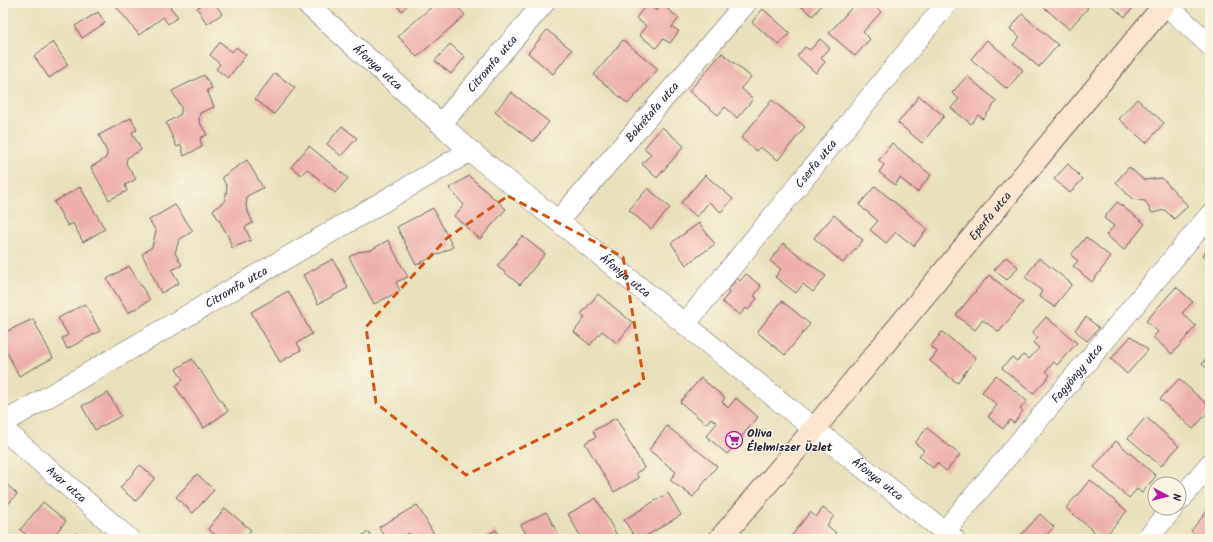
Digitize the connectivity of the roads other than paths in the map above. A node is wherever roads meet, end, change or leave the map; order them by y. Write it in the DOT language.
graph roads {
  1 [pos="306,3"];
  2 [pos="544,3"];
  3 [pos="746,3"];
  4 [pos="947,3"];
  5 [pos="1165,3"];
  6 [pos="1210,45"];
  7 [pos="441,124"];
  8 [pos="470,151"];
  9 [pos="1210,215"];
  10 [pos="558,221"];
  11 [pos="685,324"];
  12 [pos="3,423"];
  13 [pos="3,429"];
  14 [pos="814,429"];
  15 [pos="1210,464"];
  16 [pos="1187,491"];
  17 [pos="1166,516"];
  18 [pos="949,535"];
  19 [pos="129,539"];
  20 [pos="720,539"];
  21 [pos="1146,539"];
  1 -- 7 [label="street, Áfonya utca"];
  2 -- 7 [label="street, Citromfa utca"];
  3 -- 10 [label="street, Bokrétafa utca"];
  4 -- 11 [label="street, Cserfa utca"];
  5 -- 6 [label="street"];
  5 -- 14 [label="street, Eperfa utca"];
  7 -- 8 [label="street, Áfonya utca"];
  8 -- 10 [label="street, Áfonya utca"];
  8 -- 12 [label="street, Citromfa utca"];
  9 -- 18 [label="street, Fagyöngy utca"];
  10 -- 11 [label="street, Áfonya utca"];
  11 -- 14 [label="street, Áfonya utca"];
  13 -- 19 [label="street, Avar utca"];
  14 -- 18 [label="street, Áfonya utca"];
  14 -- 20 [label="street, Eperfa utca"];
  15 -- 16 [label="street"];
  17 -- 21 [label="street"];
}
